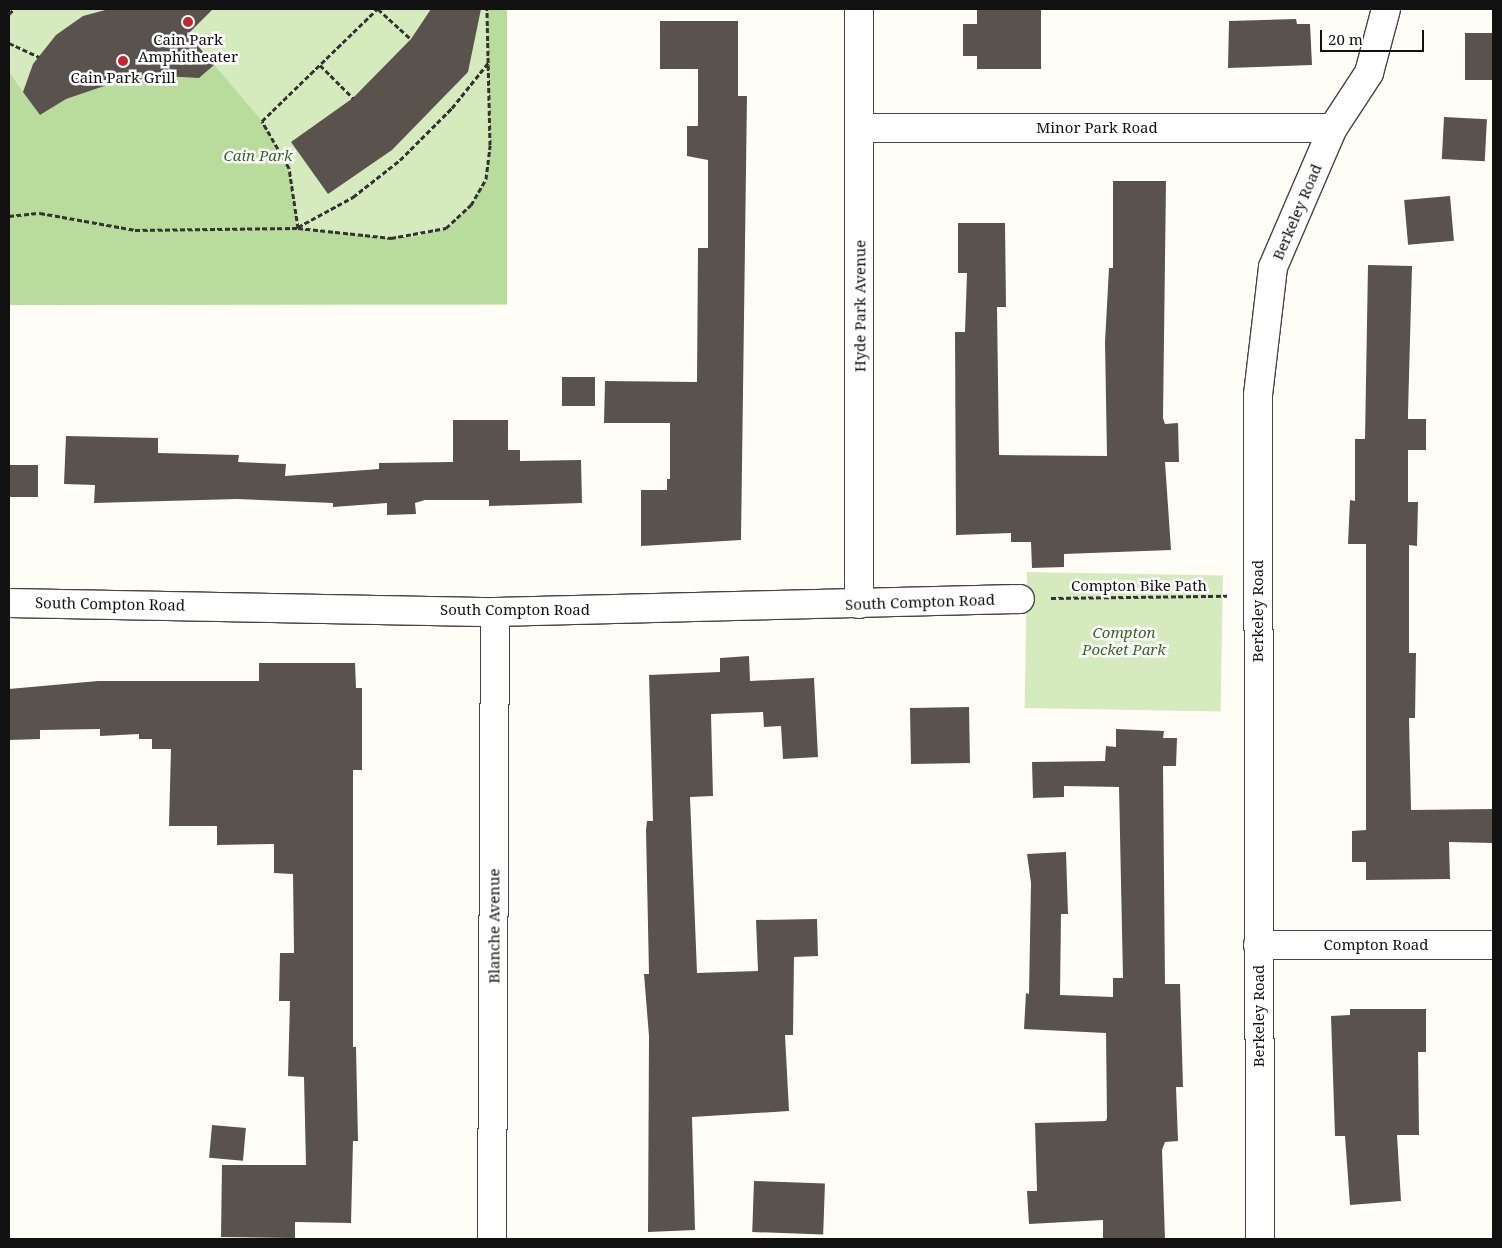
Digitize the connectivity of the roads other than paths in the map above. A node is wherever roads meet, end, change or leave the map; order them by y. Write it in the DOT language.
graph roads {
  1 [pos="859,9"];
  2 [pos="1386,9"];
  3 [pos="860,128"];
  4 [pos="1333,128"];
  5 [pos="1020,599"];
  6 [pos="9,602"];
  7 [pos="858,604"];
  8 [pos="495,612"];
  9 [pos="1258,945"];
  10 [pos="1493,945"];
  11 [pos="492,1239"];
  12 [pos="1260,1239"];
  1 -- 3 [label="street, Hyde Park Avenue"];
  2 -- 4 [label="street, Berkeley Road"];
  3 -- 4 [label="street, Minor Park Road"];
  3 -- 7 [label="street, Hyde Park Avenue"];
  4 -- 9 [label="street, Berkeley Road"];
  5 -- 7 [label="street, South Compton Road"];
  6 -- 8 [label="street, South Compton Road"];
  7 -- 8 [label="street, South Compton Road"];
  8 -- 11 [label="street, Blanche Avenue"];
  9 -- 10 [label="street, Compton Road"];
  9 -- 12 [label="street, Berkeley Road"];
}
